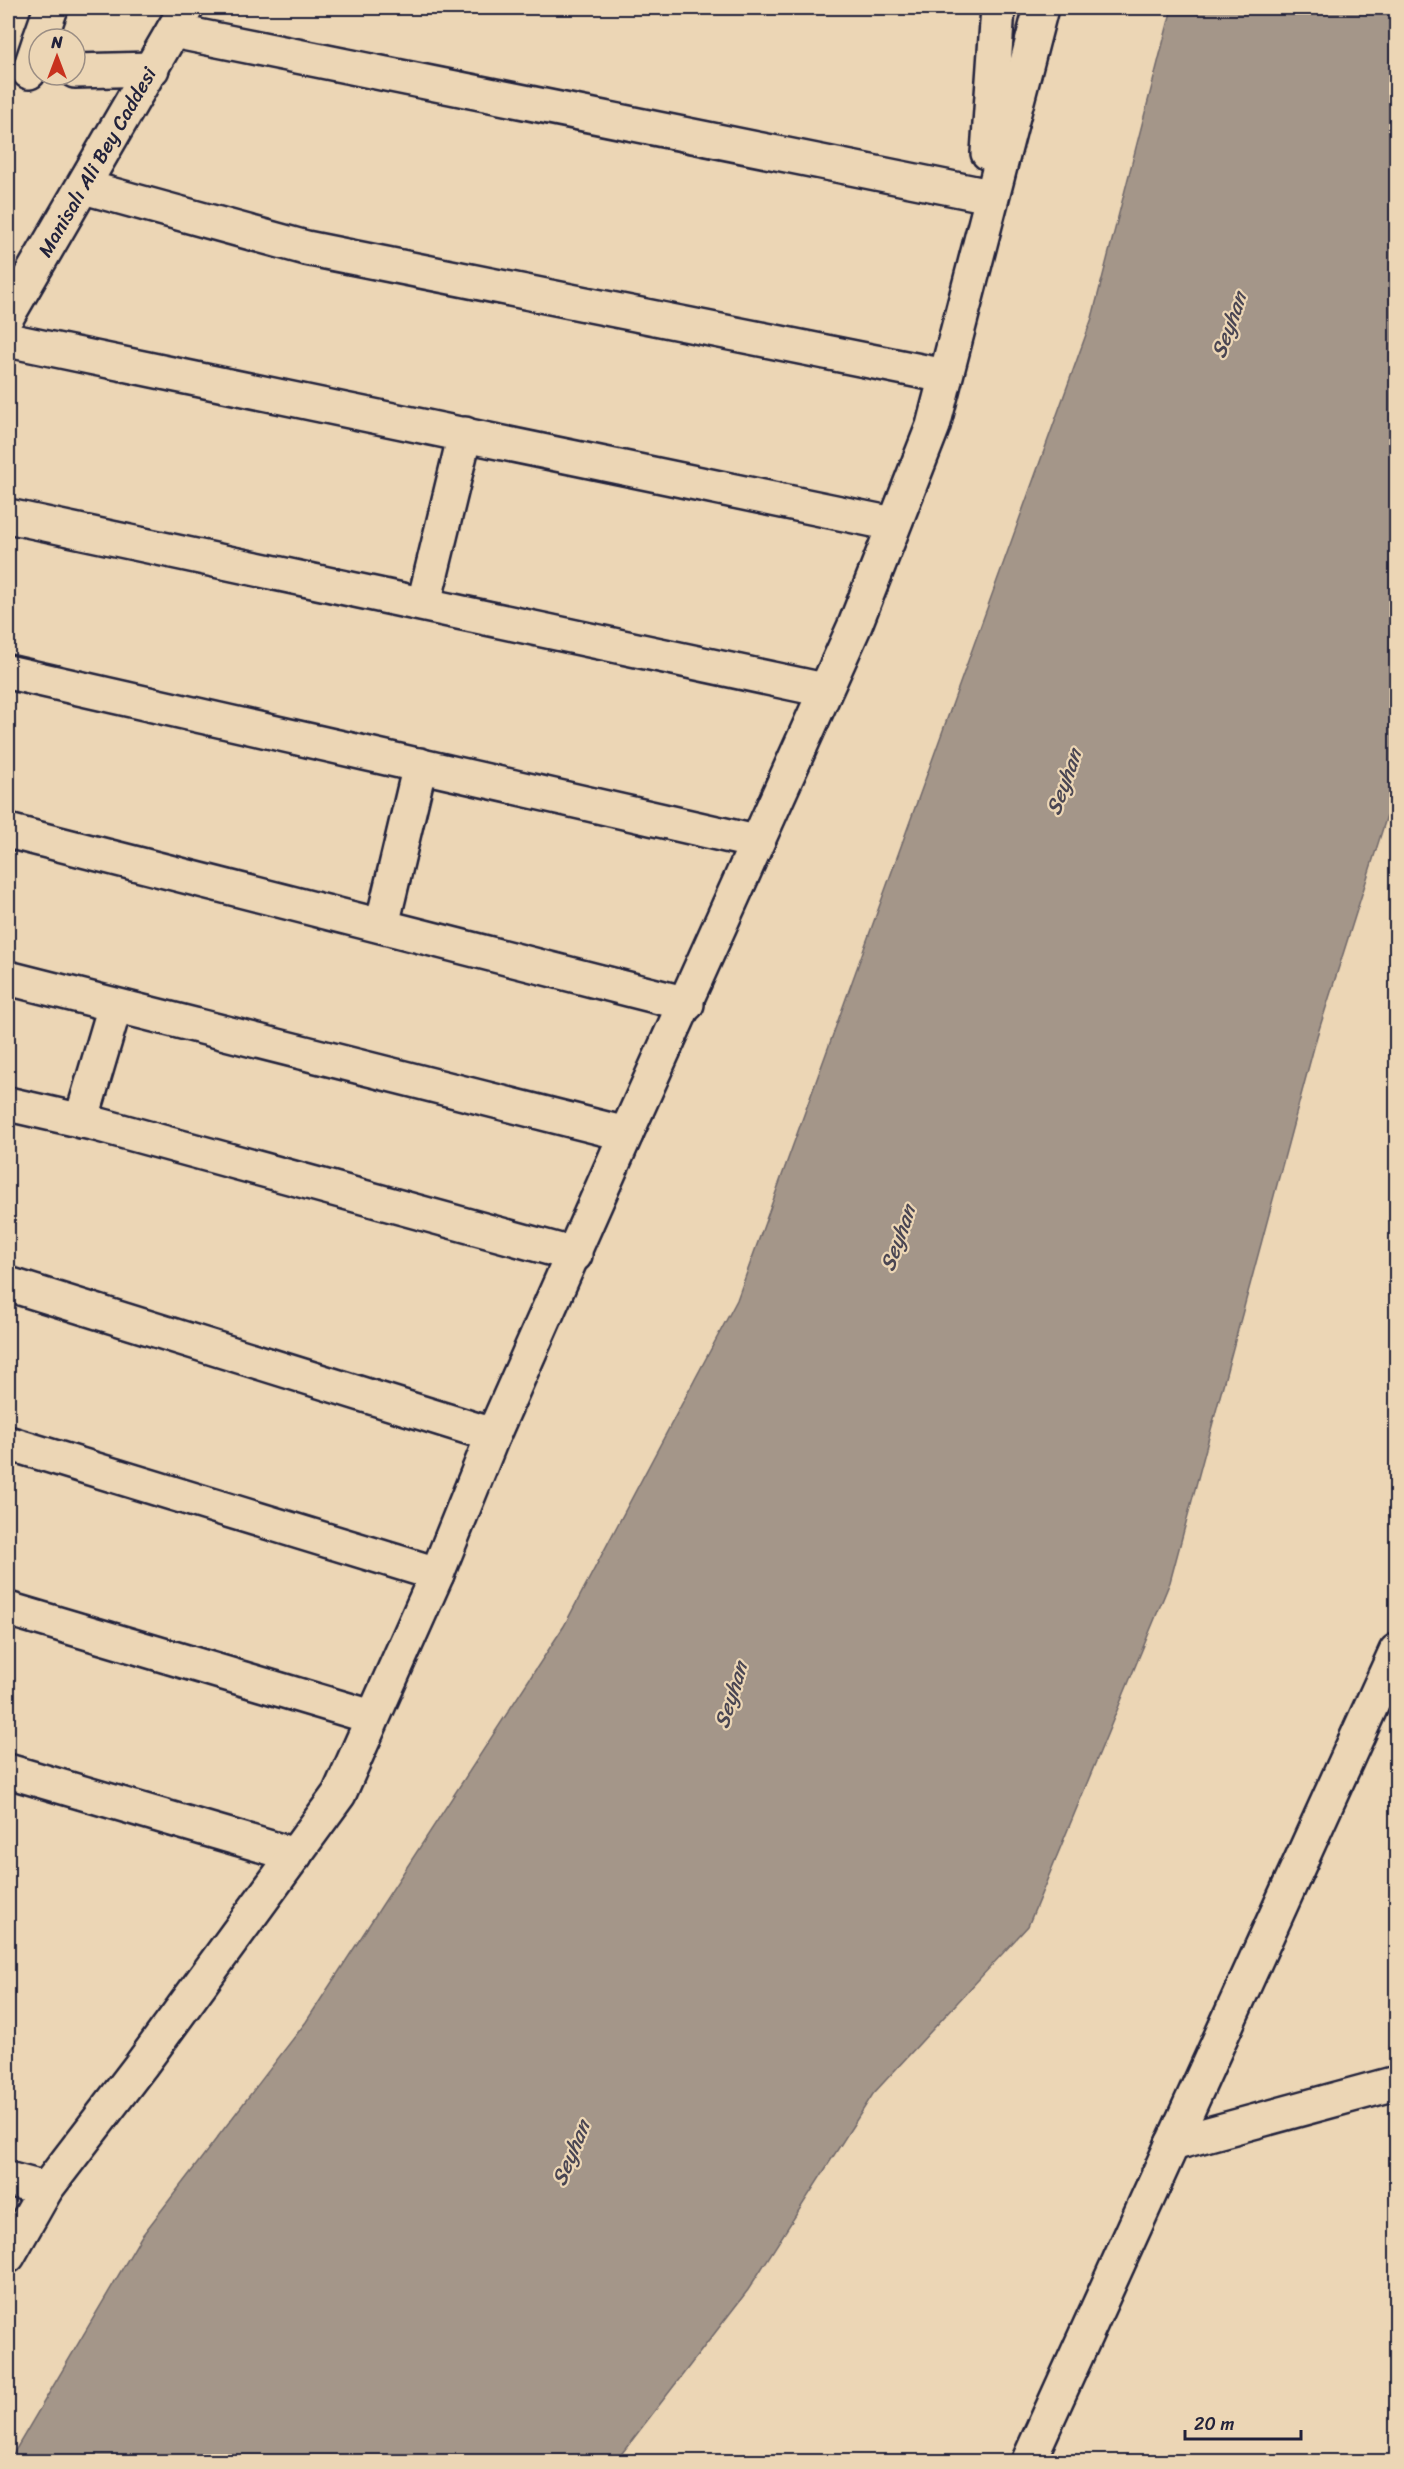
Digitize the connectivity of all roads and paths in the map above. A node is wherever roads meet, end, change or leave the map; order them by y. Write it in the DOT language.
graph roads {
  1 [pos="51,8"];
  2 [pos="998,8"];
  3 [pos="1041,8"];
  4 [pos="180,19"];
  5 [pos="44,27"];
  6 [pos="152,69"];
  7 [pos="87,71"];
  8 [pos="84,187"];
  9 [pos="985,195"];
  10 [pos="982,233"];
  11 [pos="8,315"];
  12 [pos="8,340"];
  13 [pos="945,376"];
  14 [pos="465,434"];
  15 [pos="8,516"];
  16 [pos="893,524"];
  17 [pos="424,603"];
  18 [pos="8,672"];
  19 [pos="824,690"];
  20 [pos="420,765"];
  21 [pos="8,831"];
  22 [pos="756,842"];
  23 [pos="382,925"];
  24 [pos="8,978"];
  25 [pos="687,1004"];
  26 [pos="115,1006"];
  27 [pos="8,1104"];
  28 [pos="81,1121"];
  29 [pos="626,1134"];
  30 [pos="575,1255"];
  31 [pos="8,1284"];
  32 [pos="493,1435"];
  33 [pos="8,1443"];
  34 [pos="437,1574"];
  35 [pos="8,1610"];
  36 [pos="1396,1651"];
  37 [pos="372,1717"];
  38 [pos="8,1771"];
  39 [pos="295,1855"];
  40 [pos="1396,2083"];
  41 [pos="1172,2144"];
  42 [pos="8,2179"];
  43 [pos="46,2189"];
  44 [pos="8,2256"];
  45 [pos="1028,2462"];
  1 -- 5 [label="street"];
  2 -- 9 [label="street"];
  3 -- 10 [label="street"];
  4 -- 6 [label="street, Manisalı Ali Bey Caddesi"];
  4 -- 9 [label="street"];
  6 -- 7 [label="street"];
  6 -- 8 [label="street, Manisalı Ali Bey Caddesi"];
  8 -- 11 [label="street, Manisalı Ali Bey Caddesi"];
  8 -- 13 [label="street"];
  9 -- 10 [label="street"];
  10 -- 13 [label="street"];
  12 -- 14 [label="street"];
  13 -- 16 [label="street"];
  14 -- 16 [label="street"];
  14 -- 17 [label="street"];
  15 -- 17 [label="street"];
  16 -- 19 [label="street"];
  17 -- 19 [label="street"];
  18 -- 20 [label="street"];
  19 -- 22 [label="street"];
  20 -- 22 [label="street"];
  20 -- 23 [label="street"];
  21 -- 23 [label="street"];
  22 -- 25 [label="street"];
  23 -- 25 [label="street"];
  24 -- 26 [label="street"];
  25 -- 29 [label="street"];
  26 -- 28 [label="street"];
  26 -- 29 [label="street"];
  27 -- 28 [label="street"];
  28 -- 30 [label="street"];
  29 -- 30 [label="street"];
  30 -- 32 [label="street"];
  31 -- 32 [label="street"];
  32 -- 34 [label="street"];
  33 -- 34 [label="street"];
  34 -- 37 [label="street"];
  35 -- 37 [label="street"];
  36 -- 41 [label="street"];
  37 -- 39 [label="street"];
  38 -- 39 [label="street"];
  39 -- 43 [label="street"];
  40 -- 41 [label="street"];
  41 -- 45 [label="street"];
  42 -- 43 [label="street"];
  43 -- 44 [label="street"];
}
